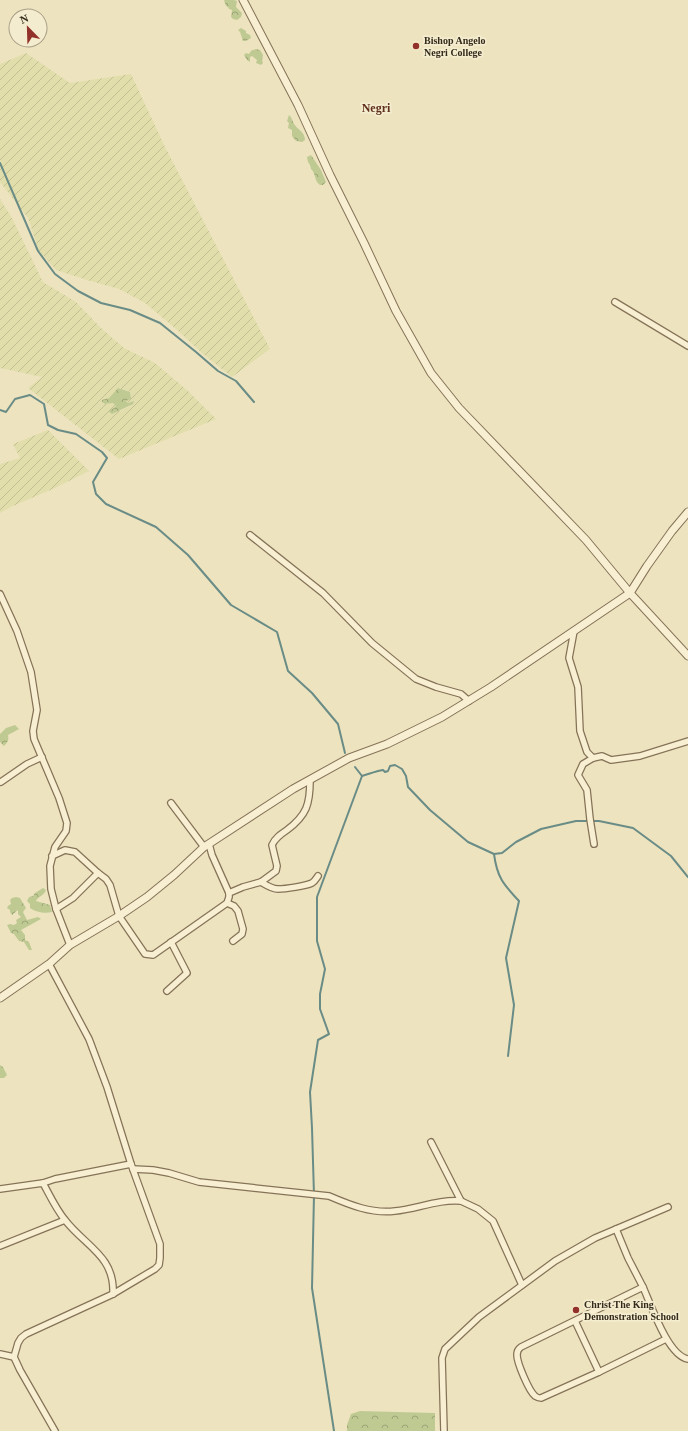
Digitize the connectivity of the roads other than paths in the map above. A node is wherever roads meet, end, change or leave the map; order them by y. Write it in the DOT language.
graph roads {
  1 [pos="243,0"];
  2 [pos="615,302"];
  3 [pos="688,346"];
  4 [pos="688,512"];
  5 [pos="250,535"];
  6 [pos="630,593"];
  7 [pos="0,594"];
  8 [pos="574,631"];
  9 [pos="688,656"];
  10 [pos="469,701"];
  11 [pos="688,741"];
  12 [pos="587,752"];
  13 [pos="42,757"];
  14 [pos="593,758"];
  15 [pos="583,764"];
  16 [pos="310,780"];
  17 [pos="1,782"];
  18 [pos="171,802"];
  19 [pos="594,844"];
  20 [pos="207,846"];
  21 [pos="52,856"];
  22 [pos="98,873"];
  23 [pos="318,876"];
  24 [pos="260,882"];
  25 [pos="229,894"];
  26 [pos="227,903"];
  27 [pos="56,909"];
  28 [pos="119,916"];
  29 [pos="233,941"];
  30 [pos="171,942"];
  31 [pos="70,945"];
  32 [pos="49,964"];
  33 [pos="167,991"];
  34 [pos="0,998"];
  35 [pos="431,1142"];
  36 [pos="132,1167"];
  37 [pos="43,1183"];
  38 [pos="0,1189"];
  39 [pos="461,1201"];
  40 [pos="668,1207"];
  41 [pos="65,1220"];
  42 [pos="616,1229"];
  43 [pos="0,1246"];
  44 [pos="522,1285"];
  45 [pos="643,1287"];
  46 [pos="113,1294"];
  47 [pos="575,1321"];
  48 [pos="666,1339"];
  49 [pos="0,1354"];
  50 [pos="14,1357"];
  51 [pos="688,1360"];
  52 [pos="599,1372"];
  53 [pos="55,1431"];
  54 [pos="444,1431"];
  1 -- 6 [label="street"];
  2 -- 3 [label="street"];
  4 -- 6 [label="street"];
  5 -- 10 [label="street"];
  6 -- 8 [label="street"];
  6 -- 9 [label="street"];
  7 -- 13 [label="street"];
  8 -- 10 [label="street"];
  8 -- 12 [label="street"];
  10 -- 16 [label="street"];
  11 -- 14 [label="street"];
  12 -- 14 [label="street"];
  12 -- 15 [label="street"];
  13 -- 17 [label="street"];
  13 -- 21 [label="street"];
  14 -- 15 [label="street"];
  15 -- 19 [label="street"];
  16 -- 20 [label="street"];
  16 -- 24 [label="street"];
  18 -- 20 [label="street"];
  20 -- 25 [label="street"];
  20 -- 28 [label="street"];
  21 -- 22 [label="street"];
  21 -- 27 [label="street"];
  22 -- 27 [label="street"];
  22 -- 28 [label="street"];
  23 -- 24 [label="street"];
  24 -- 25 [label="street"];
  25 -- 26 [label="street"];
  26 -- 29 [label="street"];
  26 -- 30 [label="street"];
  27 -- 31 [label="street"];
  28 -- 30 [label="street"];
  28 -- 31 [label="street"];
  30 -- 33 [label="street"];
  31 -- 32 [label="street"];
  32 -- 34 [label="street"];
  32 -- 36 [label="street"];
  35 -- 39 [label="street"];
  36 -- 37 [label="street"];
  36 -- 39 [label="street"];
  36 -- 46 [label="street"];
  37 -- 38 [label="street"];
  37 -- 41 [label="street"];
  39 -- 44 [label="street"];
  40 -- 42 [label="street"];
  41 -- 43 [label="street"];
  41 -- 46 [label="street"];
  42 -- 44 [label="street"];
  42 -- 45 [label="street"];
  44 -- 54 [label="street"];
  45 -- 47 [label="street"];
  45 -- 48 [label="street"];
  46 -- 50 [label="street"];
  47 -- 52 [label="street"];
  47 -- 52 [label="street"];
  48 -- 51 [label="street"];
  48 -- 52 [label="street"];
  49 -- 50 [label="street"];
  50 -- 53 [label="street"];
}
